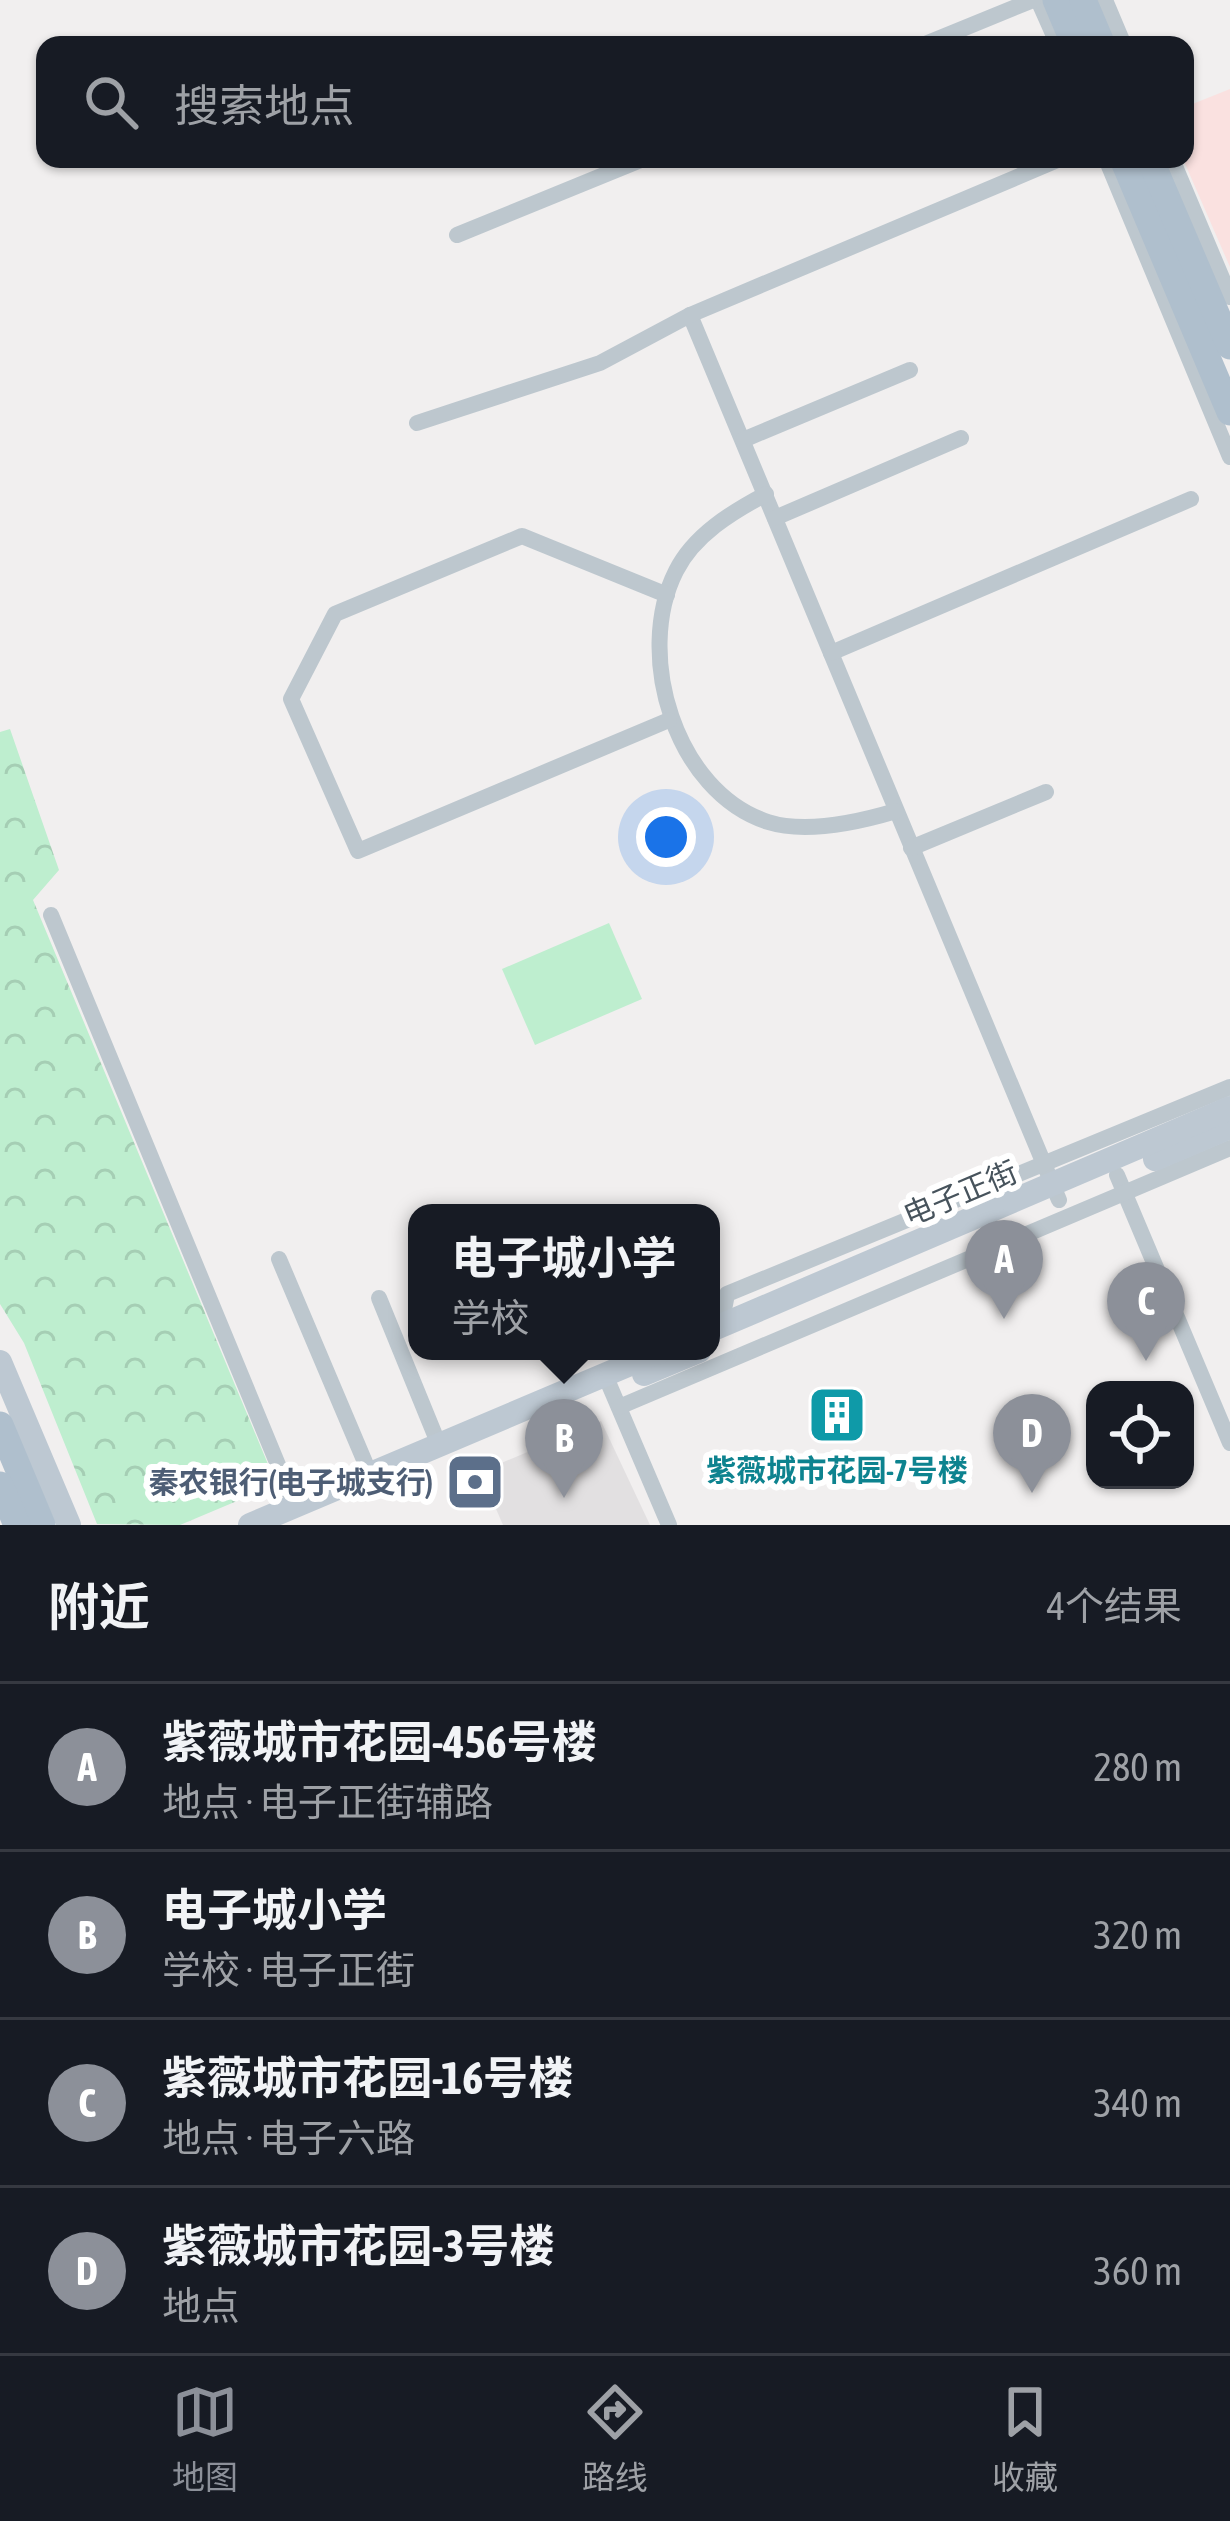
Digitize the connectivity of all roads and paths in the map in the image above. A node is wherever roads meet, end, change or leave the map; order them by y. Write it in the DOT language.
graph roads {
  1 [pos="1036,0"];
  2 [pos="1056,0"];
  3 [pos="1083,0"];
  4 [pos="1106,0"];
  5 [pos="945,36"];
  6 [pos="1054,36"];
  7 [pos="1071,36"];
  8 [pos="1098,36"];
  9 [pos="1120,36"];
  10 [pos="621,168"];
  11 [pos="1039,168"];
  12 [pos="1110,168"];
  13 [pos="1127,168"];
  14 [pos="1155,168"];
  15 [pos="1175,168"];
  16 [pos="457,235"];
  17 [pos="1225,305"];
  18 [pos="690,315"];
  19 [pos="1230,346"];
  20 [pos="910,370"];
  21 [pos="1230,412"];
  22 [pos="416,423"];
  23 [pos="961,438"];
  24 [pos="743,440"];
  25 [pos="1230,457"];
  26 [pos="766,494"];
  27 [pos="1191,499"];
  28 [pos="775,518"];
  29 [pos="667,595"];
  30 [pos="831,653"];
  31 [pos="669,720"];
  32 [pos="1046,792"];
  33 [pos="896,811"];
  34 [pos="910,848"];
  35 [pos="51,915"];
  36 [pos="1230,1087"];
  37 [pos="1230,1108"];
  38 [pos="1230,1127"];
  39 [pos="1230,1148"];
  40 [pos="1052,1184"];
  41 [pos="1121,1184"];
  42 [pos="279,1259"];
  43 [pos="379,1298"];
  44 [pos="720,1331"];
  45 [pos="720,1346"];
  46 [pos="649,1360"];
  47 [pos="679,1360"];
  48 [pos="685,1360"];
  49 [pos="0,1363"];
  50 [pos="611,1390"];
  51 [pos="0,1425"];
  52 [pos="1230,1443"];
  53 [pos="439,1445"];
  54 [pos="370,1474"];
  55 [pos="0,1486"];
  56 [pos="292,1515"];
  57 [pos="17,1525"];
  58 [pos="42,1525"];
  59 [pos="69,1525"];
  60 [pos="250,1525"];
  61 [pos="668,1525"];
  1 -- 5 [label="street"];
  1 -- 6 [label="street"];
  2 -- 7 [label="main road"];
  3 -- 8 [label="main road"];
  4 -- 9 [label="street"];
  10 -- 16 [label="street"];
  11 -- 18 [label="street"];
  12 -- 25 [label="street"];
  13 -- 21 [label="main road"];
  14 -- 17 [label="main road"];
  15 -- 17 [label="street"];
  17 -- 19 [label="main road"];
  18 -- 22 [label="street"];
  18 -- 24 [label="street"];
  20 -- 24 [label="street"];
  23 -- 28 [label="street"];
  24 -- 26 [label="street"];
  26 -- 28 [label="street"];
  26 -- 29 [label="street"];
  27 -- 30 [label="street"];
  28 -- 30 [label="street"];
  29 -- 31 [label="street"];
  29 -- 31 [label="street"];
  30 -- 33 [label="street"];
  31 -- 33 [label="street"];
  32 -- 34 [label="street"];
  33 -- 34 [label="street"];
  34 -- 40 [label="street"];
  35 -- 56 [label="street"];
  36 -- 40 [label="street"];
  37 -- 40 [label="main road, 电子正街"];
  38 -- 41 [label="main road, 电子正街"];
  39 -- 41 [label="street"];
  40 -- 41 [label="main road, 电子正街"];
  40 -- 44 [label="main road, 电子正街"];
  41 -- 45 [label="street"];
  41 -- 52 [label="street"];
  42 -- 54 [label="street"];
  43 -- 53 [label="street"];
  46 -- 50 [label="main road"];
  47 -- 50 [label="main road"];
  48 -- 50 [label="street"];
  49 -- 59 [label="main road"];
  50 -- 53 [label="main road"];
  50 -- 56 [label="main road"];
  50 -- 61 [label="street"];
  51 -- 58 [label="main road"];
  53 -- 54 [label="main road"];
  54 -- 56 [label="main road"];
  55 -- 57 [label="main road"];
  56 -- 60 [label="main road"];
}
